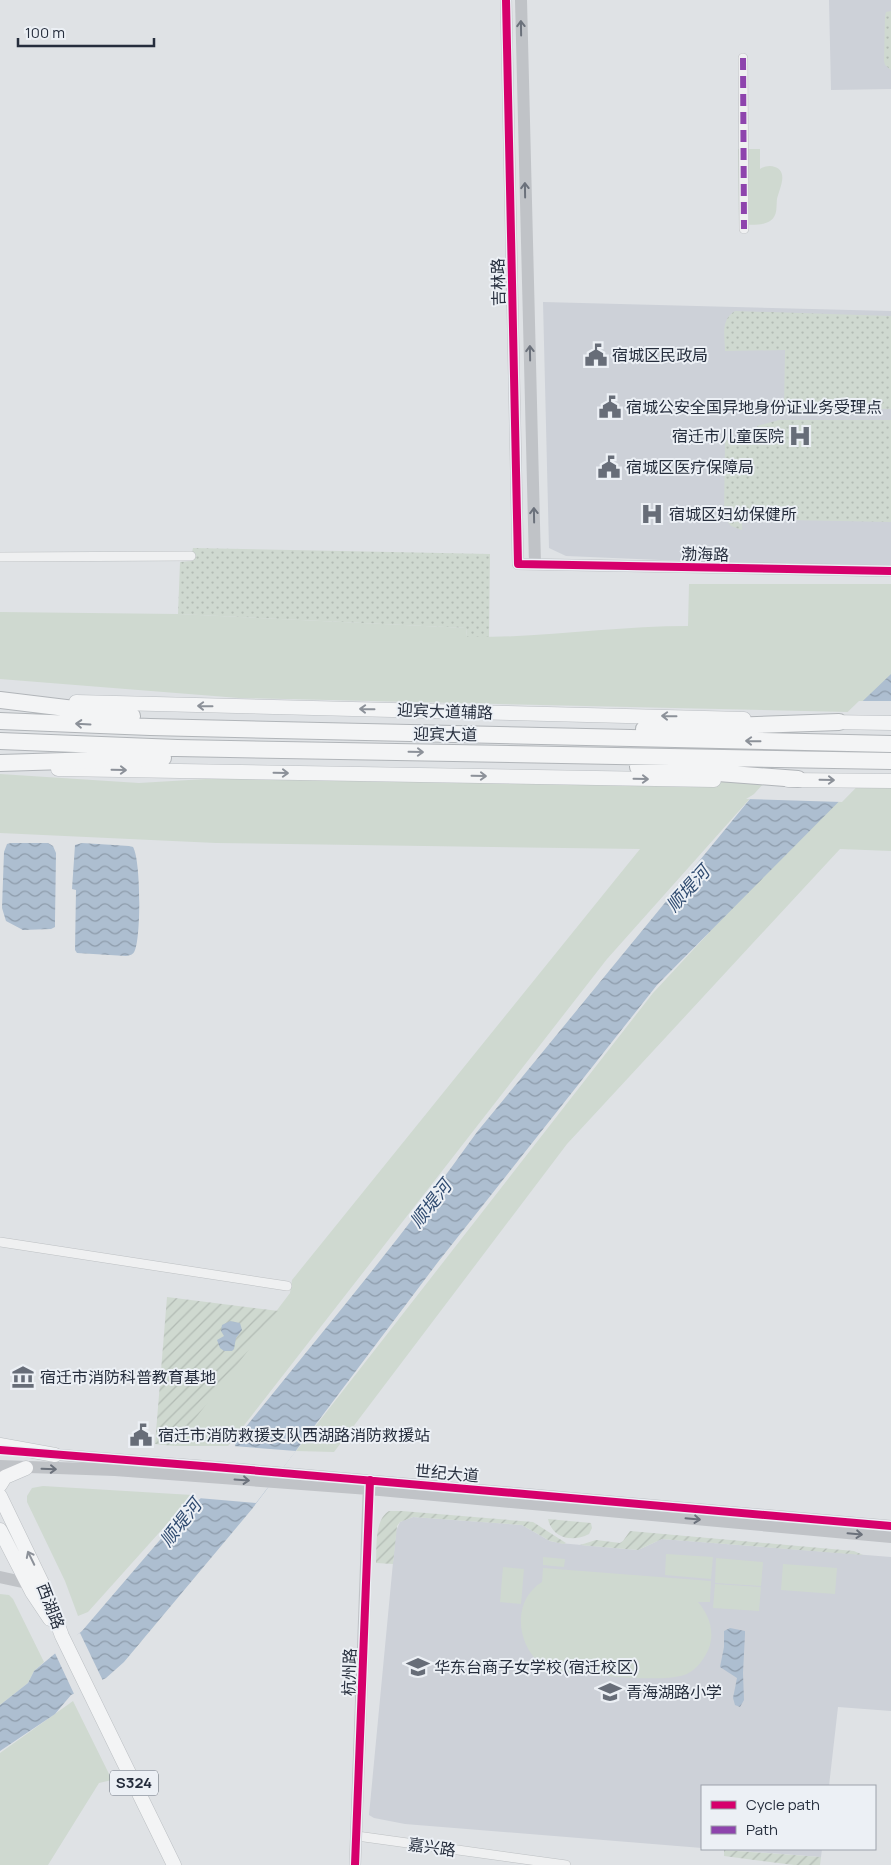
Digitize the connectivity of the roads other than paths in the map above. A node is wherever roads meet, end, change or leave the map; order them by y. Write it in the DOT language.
graph roads {
  1 [pos="506,0"];
  2 [pos="521,0"];
  3 [pos="744,58"];
  4 [pos="744,229"];
  5 [pos="191,556"];
  6 [pos="0,557"];
  7 [pos="518,564"];
  8 [pos="535,564"];
  9 [pos="891,571"];
  10 [pos="0,699"];
  11 [pos="0,721"];
  12 [pos="831,722"];
  13 [pos="891,723"];
  14 [pos="370,732"];
  15 [pos="394,733"];
  16 [pos="0,741"];
  17 [pos="891,744"];
  18 [pos="338,751"];
  19 [pos="527,754"];
  20 [pos="891,761"];
  21 [pos="0,764"];
  22 [pos="759,778"];
  23 [pos="798,779"];
  24 [pos="889,781"];
  25 [pos="0,1242"];
  26 [pos="287,1286"];
  27 [pos="0,1445"];
  28 [pos="0,1450"];
  29 [pos="54,1454"];
  30 [pos="0,1466"];
  31 [pos="26,1468"];
  32 [pos="280,1478"];
  33 [pos="0,1485"];
  34 [pos="369,1485"];
  35 [pos="0,1496"];
  36 [pos="891,1526"];
  37 [pos="0,1530"];
  38 [pos="891,1537"];
  39 [pos="0,1577"];
  40 [pos="27,1583"];
  41 [pos="62,1636"];
  42 [pos="357,1836"];
  43 [pos="174,1865"];
  44 [pos="355,1865"];
  45 [pos="566,1865"];
  1 -- 7 [label="street, 吉林路"];
  8 -- 2 [label="street, 吉林路, one-way"];
  3 -- 4 [label="street"];
  5 -- 6 [label="street"];
  7 -- 8 [label="street, 渤海路"];
  8 -- 9 [label="street, 渤海路"];
  12 -- 10 [label="main road, 迎宾大道辅路, one-way"];
  10 -- 14 [label="highway"];
  14 -- 11 [label="highway, 迎宾大道, one-way"];
  12 -- 13 [label="main road, 迎宾大道辅路"];
  12 -- 15 [label="highway"];
  14 -- 15 [label="highway, 迎宾大道"];
  17 -- 15 [label="highway, 迎宾大道, one-way"];
  16 -- 18 [label="highway, 迎宾大道"];
  18 -- 19 [label="highway, 迎宾大道, one-way"];
  18 -- 21 [label="highway"];
  19 -- 20 [label="highway, 迎宾大道"];
  19 -- 22 [label="highway"];
  21 -- 22 [label="main road, one-way"];
  22 -- 23 [label="highway"];
  23 -- 24 [label="main road, one-way"];
  25 -- 26 [label="street"];
  27 -- 29 [label="main road"];
  28 -- 29 [label="street, 世纪大道"];
  29 -- 32 [label="street, 世纪大道"];
  30 -- 31 [label="street, 世纪大道"];
  31 -- 32 [label="street, 世纪大道, one-way"];
  31 -- 33 [label="main road"];
  32 -- 34 [label="street, 世纪大道"];
  34 -- 36 [label="street, 世纪大道"];
  34 -- 38 [label="street, 世纪大道, one-way"];
  34 -- 42 [label="street, 杭州路"];
  41 -- 35 [label="main road, 西湖路, one-way"];
  37 -- 40 [label="main road, 西湖路"];
  39 -- 40 [label="street"];
  40 -- 41 [label="main road, 西湖路"];
  41 -- 43 [label="main road, S324"];
  42 -- 44 [label="street, 杭州路"];
  42 -- 45 [label="street, 嘉兴路"];
}
